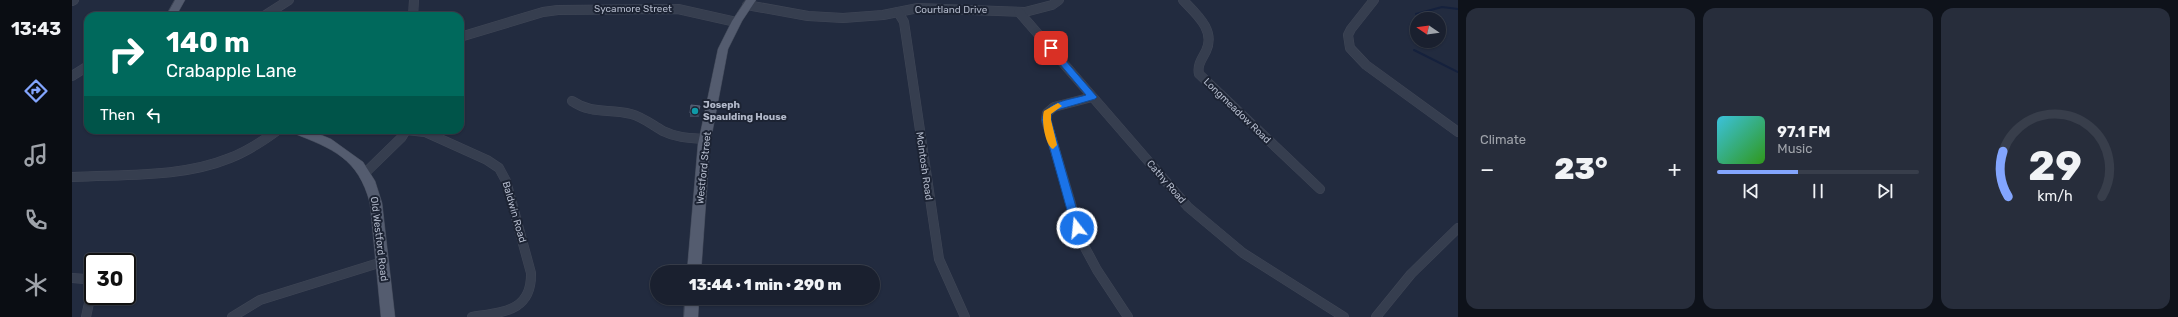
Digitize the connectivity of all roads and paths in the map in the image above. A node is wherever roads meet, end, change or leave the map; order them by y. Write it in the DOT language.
graph roads {
  1 [pos="180,0"];
  2 [pos="289,0"];
  3 [pos="414,0"];
  4 [pos="581,0"];
  5 [pos="1059,0"];
  6 [pos="1183,0"];
  7 [pos="1374,0"];
  8 [pos="749,3"];
  9 [pos="580,10"];
  10 [pos="173,12"];
  11 [pos="270,12"];
  12 [pos="413,12"];
  13 [pos="898,12"];
  14 [pos="1019,12"];
  15 [pos="736,22"];
  16 [pos="464,36"];
  17 [pos="84,68"];
  18 [pos="72,76"];
  19 [pos="1092,97"];
  20 [pos="572,100"];
  21 [pos="1458,132"];
  22 [pos="273,134"];
  23 [pos="306,134"];
  24 [pos="403,134"];
  25 [pos="429,134"];
  26 [pos="705,139"];
  27 [pos="365,173"];
  28 [pos="72,177"];
  29 [pos="1320,190"];
  30 [pos="1458,228"];
  31 [pos="382,262"];
  32 [pos="695,265"];
  33 [pos="72,278"];
  34 [pos="692,305"];
  35 [pos="86,317"];
  36 [pos="232,317"];
  37 [pos="388,317"];
  38 [pos="472,317"];
  39 [pos="691,317"];
  40 [pos="965,317"];
  41 [pos="1128,317"];
  42 [pos="1344,317"];
  43 [pos="1376,317"];
  1 -- 10 [label="main road"];
  2 -- 11 [label="street"];
  3 -- 12 [label="street"];
  4 -- 9 [label="street"];
  5 -- 14 [label="street, Courtland Drive"];
  6 -- 29 [label="street, Longmeadow Road"];
  7 -- 21 [label="street"];
  8 -- 13 [label="street, Courtland Drive"];
  8 -- 15 [label="main road, Westford Street"];
  9 -- 15 [label="street, Sycamore Street"];
  9 -- 16 [label="street, Sycamore Street"];
  13 -- 14 [label="street, Courtland Drive"];
  13 -- 40 [label="street, McIntosh Road"];
  14 -- 19 [label="street, Cathy Road"];
  15 -- 26 [label="main road, Westford Street"];
  17 -- 18 [label="street"];
  19 -- 41 [label="street"];
  19 -- 42 [label="street, Cathy Road"];
  20 -- 26 [label="street"];
  22 -- 28 [label="street"];
  23 -- 27 [label="main road, Old Westford Road"];
  24 -- 27 [label="street"];
  25 -- 38 [label="street, Baldwin Road"];
  26 -- 32 [label="main road, Westford Street"];
  27 -- 31 [label="main road, Old Westford Road"];
  30 -- 43 [label="street"];
  31 -- 36 [label="street"];
  31 -- 37 [label="main road, Old Westford Road"];
  33 -- 35 [label="street"];
  34 -- 39 [label="main road"];
}
